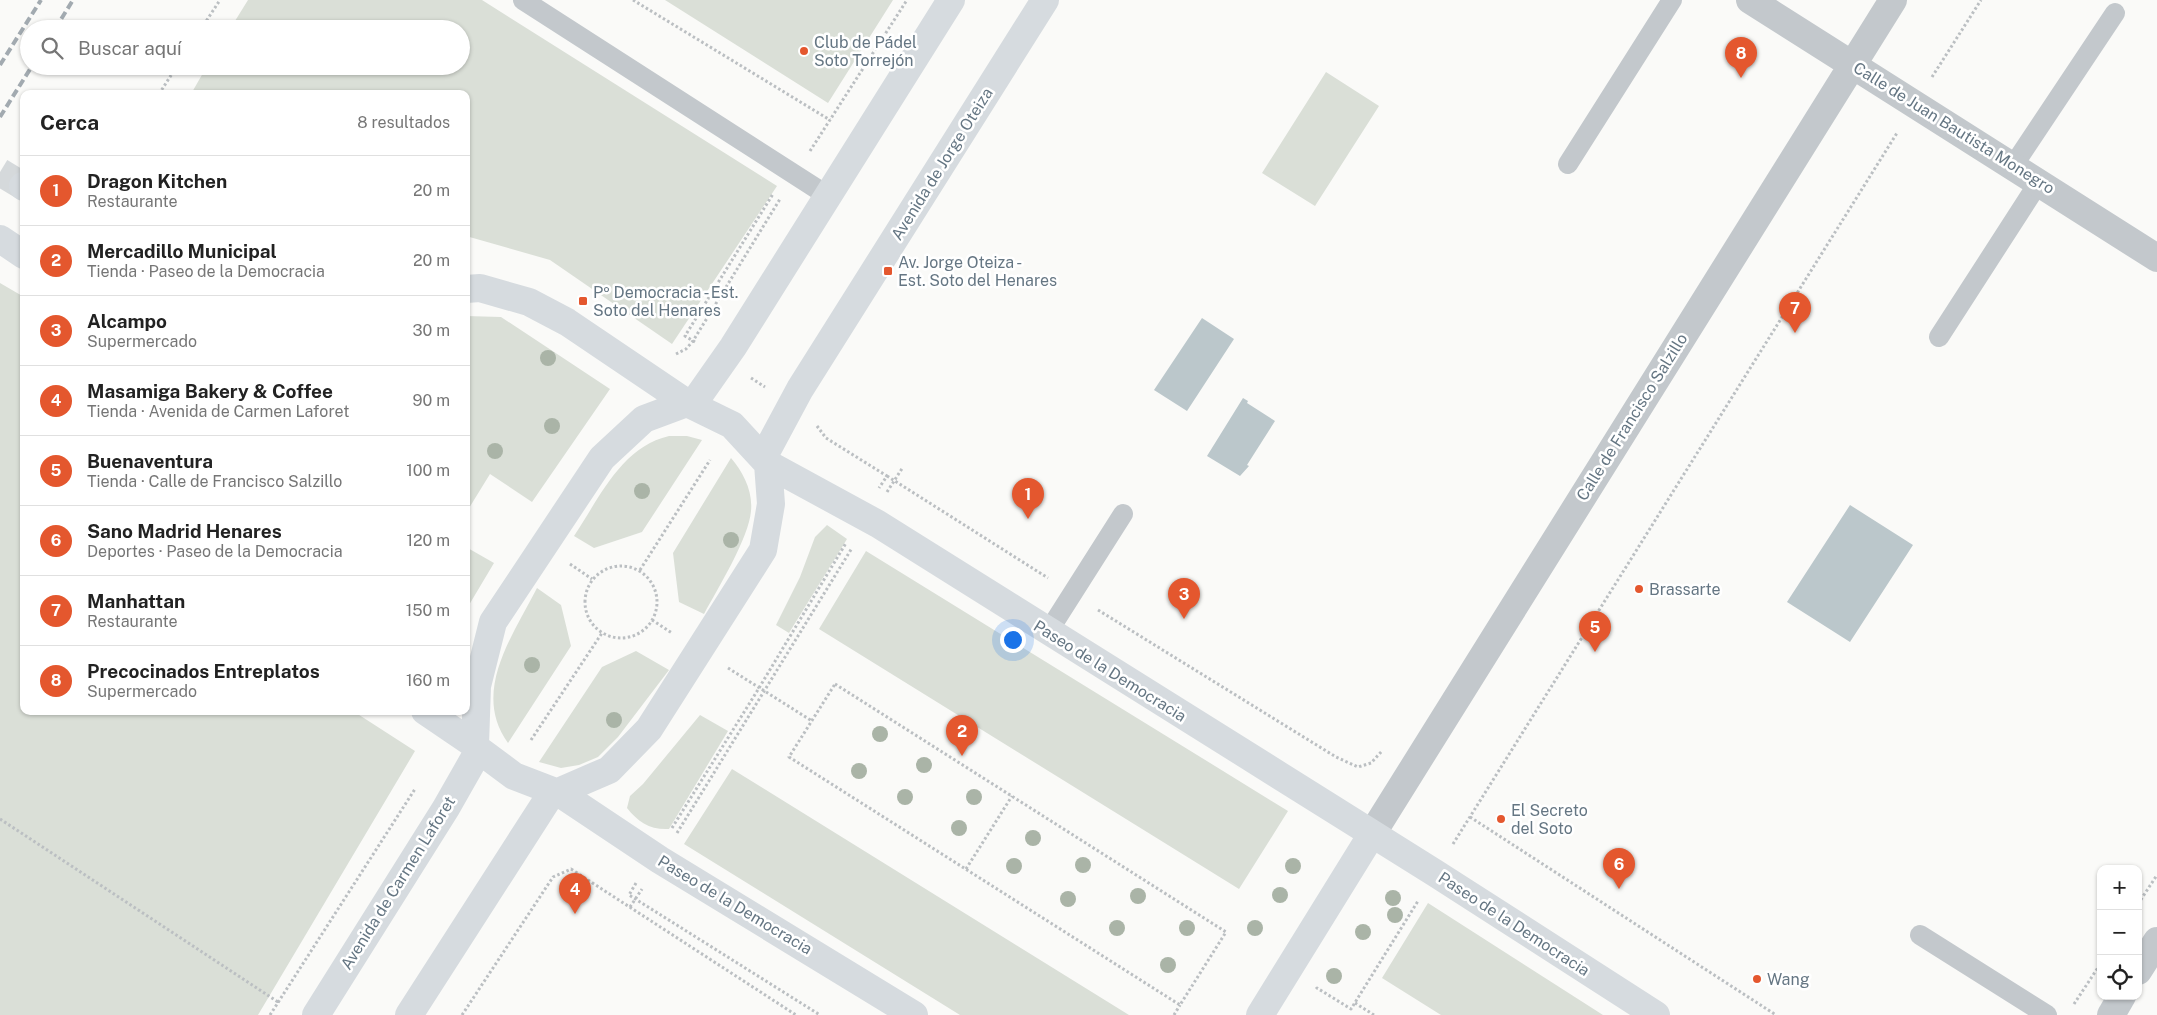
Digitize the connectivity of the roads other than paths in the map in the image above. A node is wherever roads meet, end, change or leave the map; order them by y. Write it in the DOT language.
graph roads {
  1 [pos="523,0"];
  2 [pos="951,0"];
  3 [pos="1045,0"];
  4 [pos="1672,0"];
  5 [pos="1750,0"];
  6 [pos="1893,0"];
  7 [pos="2115,13"];
  8 [pos="1853,64"];
  9 [pos="1568,164"];
  10 [pos="2013,166"];
  11 [pos="2039,182"];
  12 [pos="828,196"];
  13 [pos="0,240"];
  14 [pos="2155,251"];
  15 [pos="20,252"];
  16 [pos="470,289"];
  17 [pos="1939,337"];
  18 [pos="690,404"];
  19 [pos="766,461"];
  20 [pos="1123,514"];
  21 [pos="1048,632"];
  22 [pos="431,715"];
  23 [pos="477,747"];
  24 [pos="555,791"];
  25 [pos="1372,834"];
  26 [pos="1920,935"];
  27 [pos="2157,941"];
  28 [pos="2142,965"];
  29 [pos="2120,1000"];
  30 [pos="316,1015"];
  31 [pos="408,1015"];
  32 [pos="914,1015"];
  33 [pos="1260,1015"];
  34 [pos="1656,1015"];
  35 [pos="2047,1015"];
  36 [pos="2111,1015"];
  1 -- 12 [label="lane"];
  2 -- 12 [label="street"];
  3 -- 19 [label="street, Avenida de Jorge Oteiza"];
  4 -- 9 [label="lane"];
  5 -- 8 [label="street, Calle de Juan Bautista Monegro"];
  6 -- 8 [label="street, Calle de Francisco Salzillo"];
  7 -- 10 [label="lane"];
  8 -- 10 [label="street, Calle de Juan Bautista Monegro"];
  8 -- 25 [label="street, Calle de Francisco Salzillo"];
  10 -- 11 [label="street, Calle de Juan Bautista Monegro"];
  11 -- 14 [label="street, Calle de Juan Bautista Monegro"];
  11 -- 17 [label="lane"];
  12 -- 18 [label="street"];
  13 -- 15 [label="street"];
  16 -- 18 [label="street, Paseo de la Democracia"];
  18 -- 19 [label="street, Paseo de la Democracia"];
  18 -- 23 [label="street"];
  19 -- 21 [label="street, Paseo de la Democracia"];
  19 -- 24 [label="street"];
  20 -- 21 [label="lane"];
  21 -- 25 [label="street, Paseo de la Democracia"];
  22 -- 23 [label="street, Paseo de la Democracia"];
  23 -- 24 [label="street, Paseo de la Democracia"];
  23 -- 30 [label="street, Avenida de Carmen Laforet"];
  24 -- 31 [label="street"];
  24 -- 32 [label="street, Paseo de la Democracia"];
  25 -- 33 [label="street"];
  25 -- 34 [label="street, Paseo de la Democracia"];
  26 -- 35 [label="lane"];
  27 -- 28 [label="street"];
  29 -- 36 [label="street"];
}
